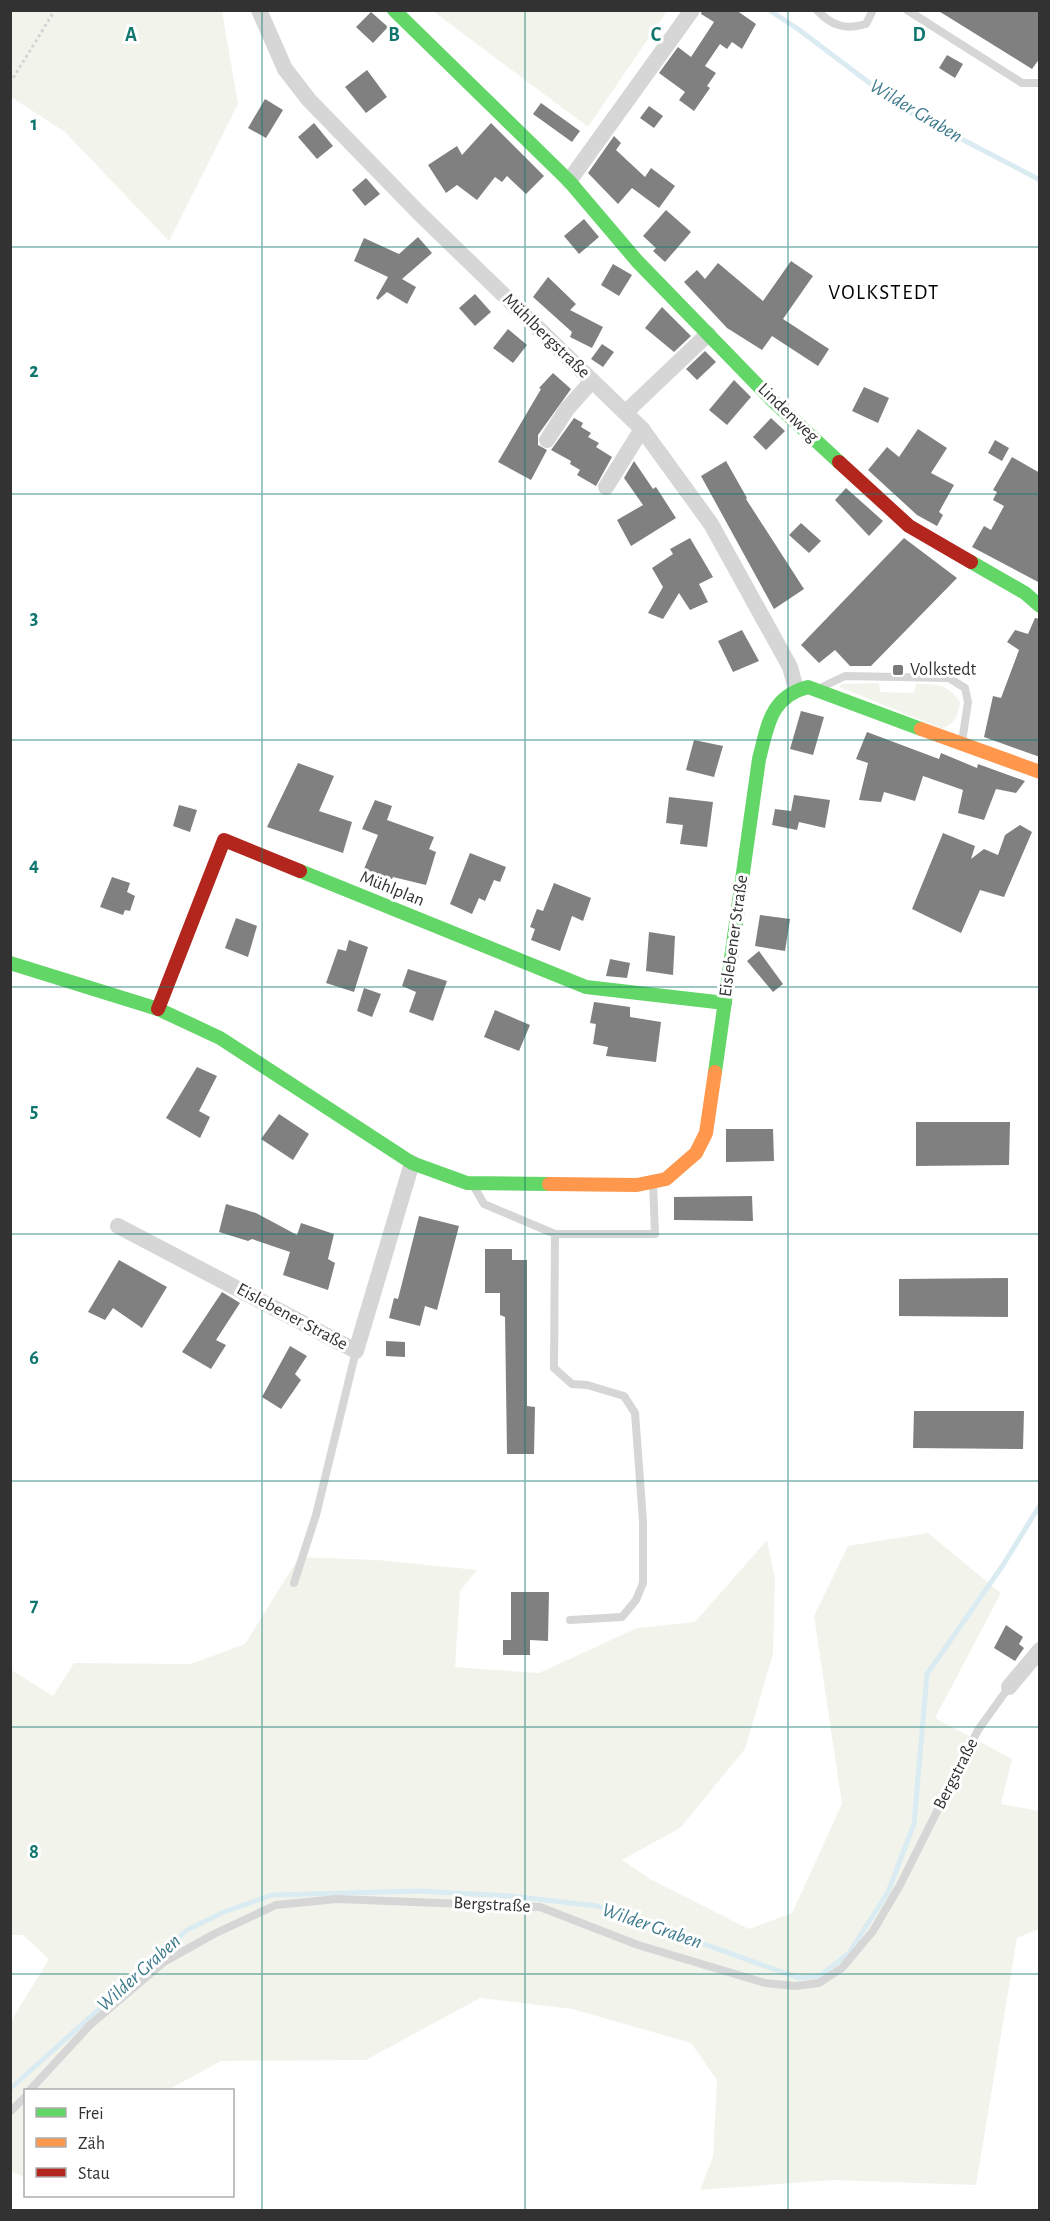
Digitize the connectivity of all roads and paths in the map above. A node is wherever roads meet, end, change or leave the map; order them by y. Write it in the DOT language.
graph roads {
  1 [pos="55,10"];
  2 [pos="259,10"];
  3 [pos="394,10"];
  4 [pos="692,10"];
  5 [pos="818,10"];
  6 [pos="873,10"];
  7 [pos="907,10"];
  8 [pos="10,83"];
  9 [pos="1040,84"];
  10 [pos="569,182"];
  11 [pos="708,334"];
  12 [pos="592,381"];
  13 [pos="626,412"];
  14 [pos="642,429"];
  15 [pos="547,440"];
  16 [pos="606,487"];
  17 [pos="1040,606"];
  18 [pos="796,689"];
  19 [pos="817,690"];
  20 [pos="961,745"];
  21 [pos="1040,772"];
  22 [pos="10,963"];
  23 [pos="724,1003"];
  24 [pos="158,1009"];
  25 [pos="412,1163"];
  26 [pos="653,1182"];
  27 [pos="472,1183"];
  28 [pos="118,1226"];
  29 [pos="555,1234"];
  30 [pos="356,1351"];
  31 [pos="294,1583"];
  32 [pos="570,1620"];
  33 [pos="1040,1650"];
  34 [pos="1009,1687"];
  35 [pos="32,2089"];
  36 [pos="24,2098"];
  37 [pos="10,2112"];
  1 -- 8 [label="path"];
  2 -- 12 [label="street, Mühlbergstraße"];
  3 -- 10 [label="street, Lindenweg"];
  4 -- 10 [label="street"];
  5 -- 6 [label="lane"];
  7 -- 9 [label="lane"];
  10 -- 11 [label="street, Lindenweg"];
  11 -- 13 [label="street"];
  11 -- 17 [label="street, Lindenweg"];
  12 -- 13 [label="street, Mühlbergstraße"];
  12 -- 15 [label="street"];
  13 -- 14 [label="street, Mühlbergstraße"];
  14 -- 16 [label="street"];
  14 -- 18 [label="street, Mühlbergstraße"];
  18 -- 19 [label="street"];
  18 -- 23 [label="street, Eislebener Straße"];
  19 -- 20 [label="street"];
  19 -- 20 [label="lane"];
  20 -- 21 [label="street"];
  22 -- 24 [label="street, Eislebener Straße"];
  23 -- 24 [label="street, Mühlplan"];
  23 -- 26 [label="street, Eislebener Straße"];
  24 -- 25 [label="street, Eislebener Straße"];
  25 -- 27 [label="street, Eislebener Straße"];
  25 -- 30 [label="street, Eislebener Straße"];
  26 -- 27 [label="street, Eislebener Straße"];
  26 -- 29 [label="lane"];
  27 -- 29 [label="lane"];
  28 -- 30 [label="street, Eislebener Straße"];
  29 -- 32 [label="lane"];
  30 -- 31 [label="lane"];
  33 -- 34 [label="street, Bergstraße"];
  34 -- 35 [label="lane, Bergstraße"];
  36 -- 37 [label="lane"];
}
